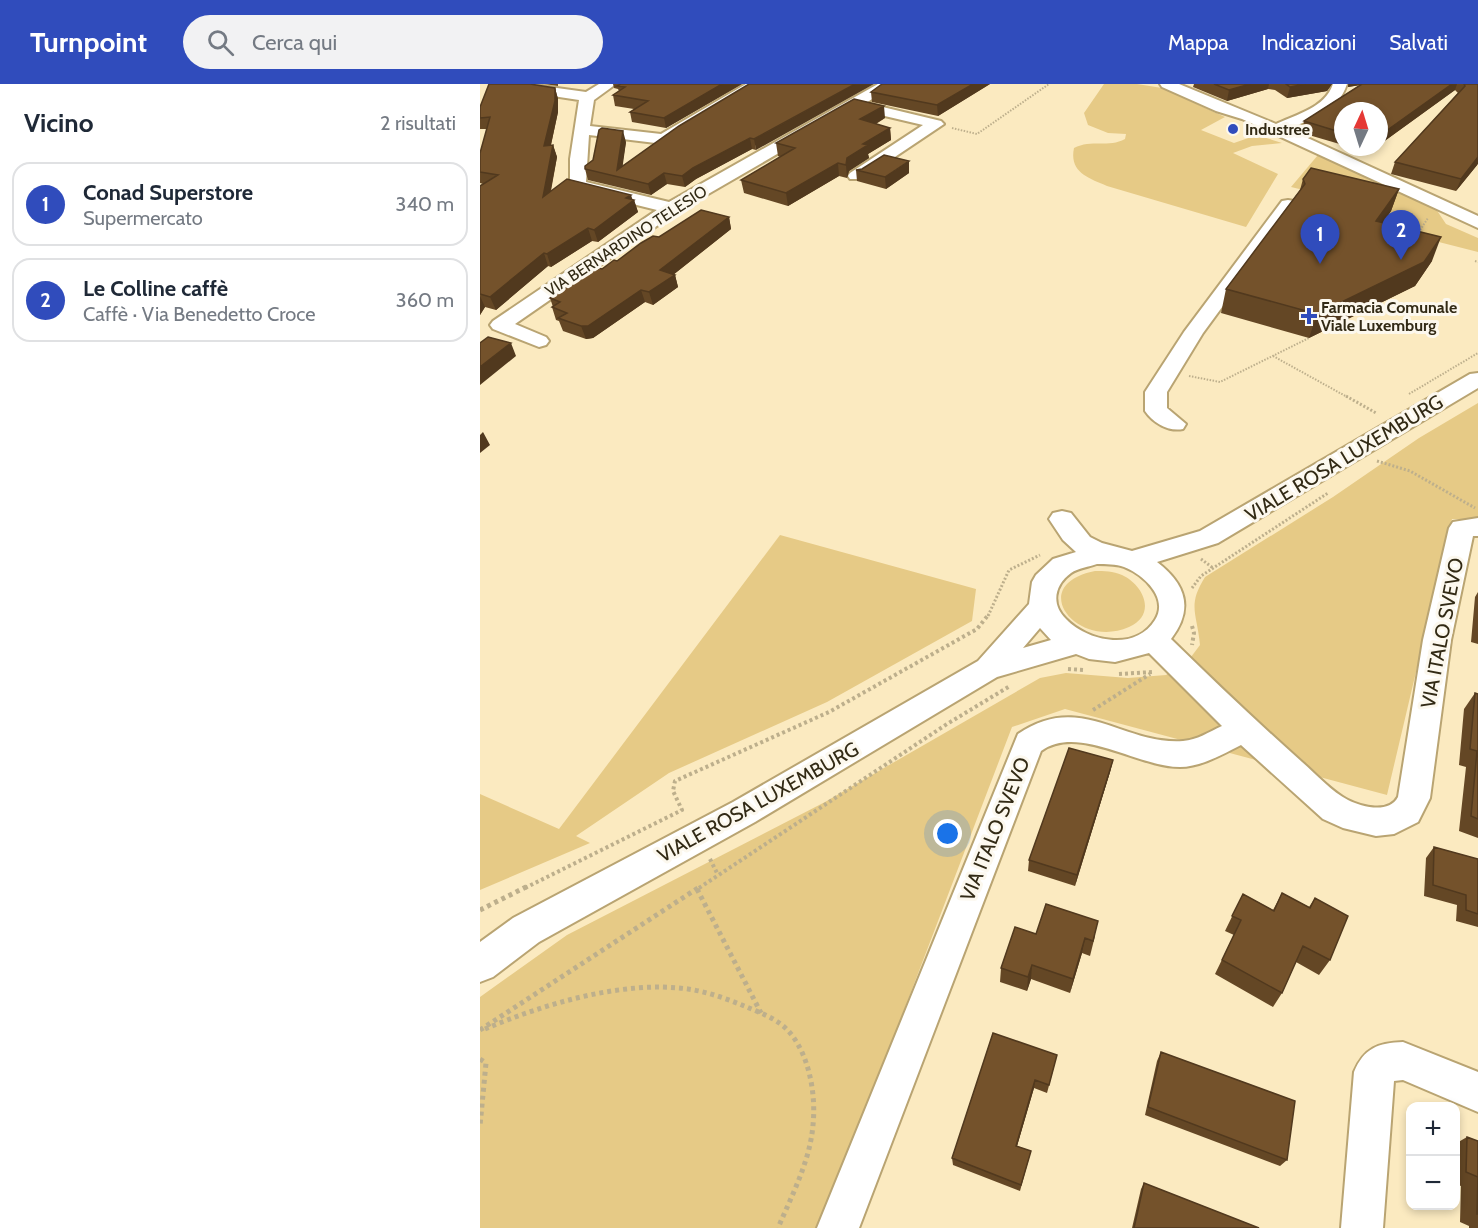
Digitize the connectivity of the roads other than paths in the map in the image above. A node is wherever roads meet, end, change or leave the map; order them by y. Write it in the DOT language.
graph roads {
  1 [pos="499,84"];
  2 [pos="609,84"];
  3 [pos="756,84"];
  4 [pos="888,84"];
  5 [pos="1167,84"];
  6 [pos="1340,84"];
  7 [pos="588,97"];
  8 [pos="854,104"];
  9 [pos="583,130"];
  10 [pos="1275,130"];
  11 [pos="856,176"];
  12 [pos="1288,206"];
  13 [pos="671,208"];
  14 [pos="1447,210"];
  15 [pos="1478,224"];
  16 [pos="1478,235"];
  17 [pos="539,340"];
  18 [pos="1478,379"];
  19 [pos="1175,424"];
  20 [pos="1478,527"];
  21 [pos="1209,537"];
  22 [pos="1123,558"];
  23 [pos="1051,574"];
  24 [pos="1177,591"];
  25 [pos="1042,608"];
  26 [pos="1154,639"];
  27 [pos="1077,643"];
  28 [pos="988,669"];
  29 [pos="1244,729"];
  30 [pos="526,930"];
  31 [pos="480,946"];
  32 [pos="480,964"];
  33 [pos="1478,1092"];
  34 [pos="838,1228"];
  35 [pos="1362,1228"];
  1 -- 7 [label="street"];
  2 -- 7 [label="street"];
  3 -- 9 [label="street"];
  4 -- 8 [label="street, VIA BERNARDINO TELESIO"];
  5 -- 10 [label="street"];
  6 -- 10 [label="street"];
  7 -- 9 [label="street"];
  8 -- 11 [label="street"];
  8 -- 13 [label="street, VIA BERNARDINO TELESIO"];
  9 -- 13 [label="street"];
  10 -- 14 [label="street"];
  12 -- 19 [label="street"];
  13 -- 17 [label="street, VIA BERNARDINO TELESIO"];
  14 -- 15 [label="street"];
  14 -- 16 [label="street"];
  18 -- 21 [label="street, VIALE ROSA LUXEMBURG"];
  20 -- 29 [label="street, VIA ITALO SVEVO"];
  21 -- 22 [label="street, VIALE ROSA LUXEMBURG"];
  21 -- 24 [label="street, VIALE ROSA LUXEMBURG"];
  22 -- 23 [label="street, VIALE ROSA LUXEMBURG"];
  22 -- 23 [label="street"];
  22 -- 24 [label="street"];
  23 -- 25 [label="street"];
  24 -- 26 [label="street"];
  25 -- 27 [label="street, VIALE ROSA LUXEMBURG"];
  25 -- 28 [label="street, VIALE ROSA LUXEMBURG"];
  26 -- 27 [label="street, VIALE ROSA LUXEMBURG"];
  26 -- 29 [label="street"];
  27 -- 28 [label="street, VIALE ROSA LUXEMBURG"];
  28 -- 30 [label="street, VIALE ROSA LUXEMBURG"];
  29 -- 34 [label="street, VIA ITALO SVEVO"];
  30 -- 31 [label="street, VIALE ROSA LUXEMBURG"];
  30 -- 32 [label="street, VIALE ROSA LUXEMBURG"];
  33 -- 35 [label="street"];
}
